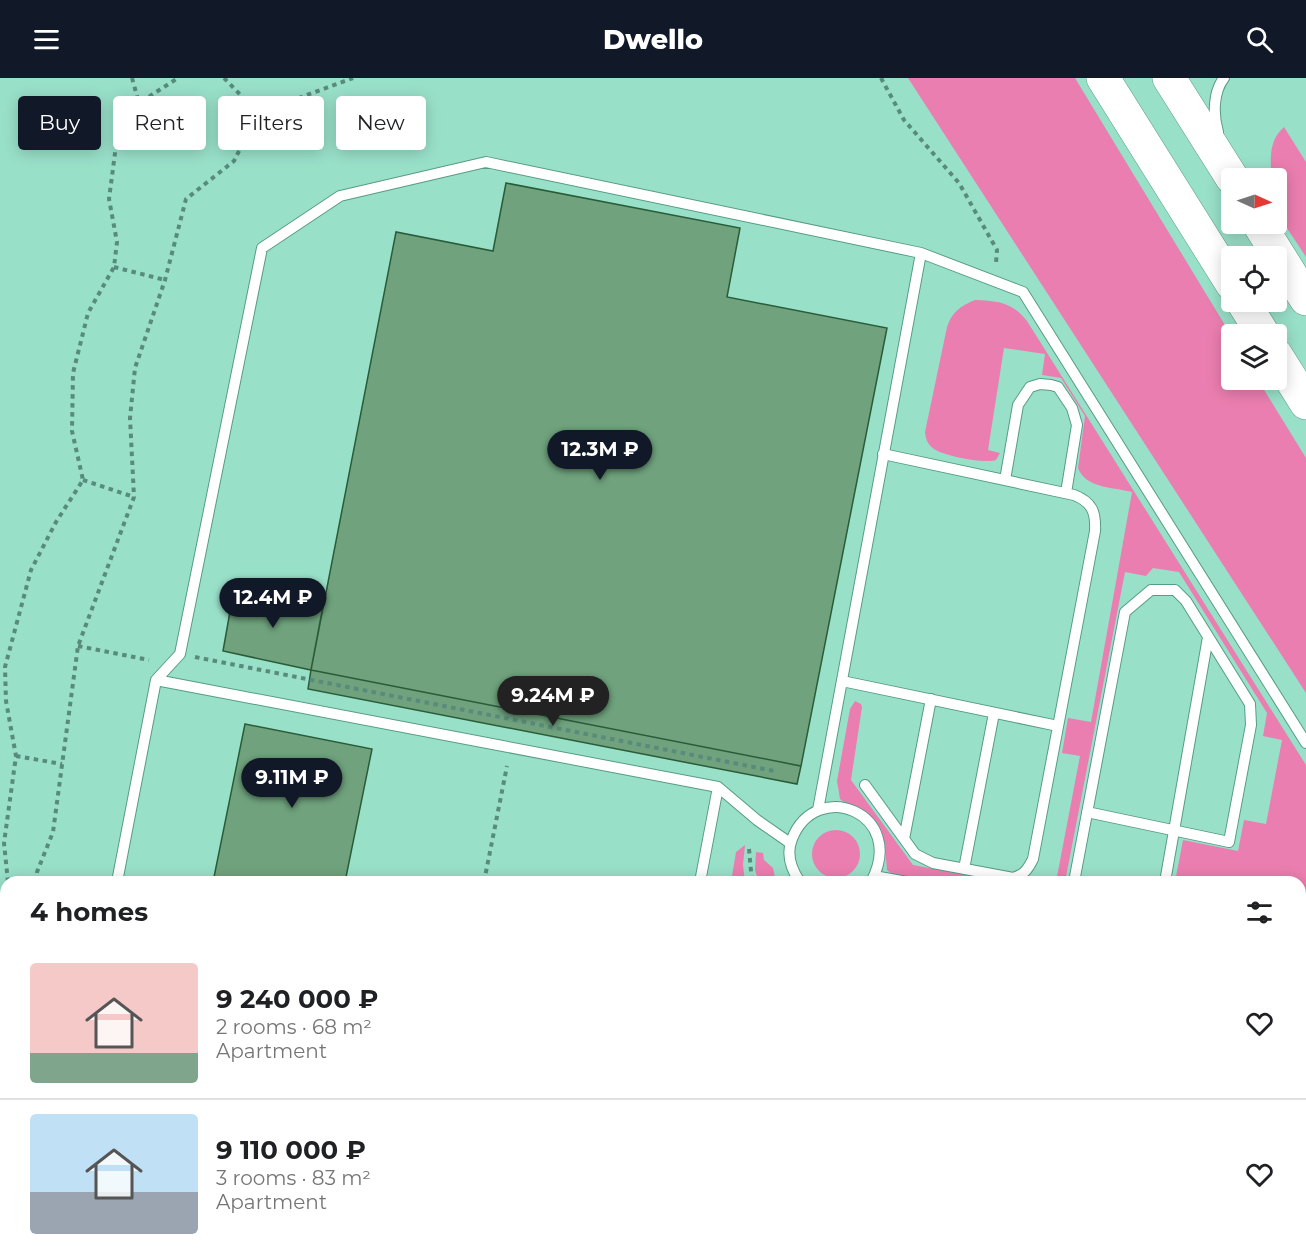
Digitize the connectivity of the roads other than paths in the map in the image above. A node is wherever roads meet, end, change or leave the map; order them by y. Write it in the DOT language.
graph roads {
  1 [pos="1103,78"];
  2 [pos="1169,78"];
  3 [pos="1224,78"];
  4 [pos="1226,168"];
  5 [pos="1229,168"];
  6 [pos="1265,234"];
  7 [pos="921,253"];
  8 [pos="1221,266"];
  9 [pos="1306,299"];
  10 [pos="1287,373"];
  11 [pos="1306,403"];
  12 [pos="883,454"];
  13 [pos="1005,480"];
  14 [pos="1066,493"];
  15 [pos="1209,638"];
  16 [pos="156,680"];
  17 [pos="842,681"];
  18 [pos="930,699"];
  19 [pos="994,712"];
  20 [pos="1058,726"];
  21 [pos="1306,743"];
  22 [pos="865,785"];
  23 [pos="718,787"];
  24 [pos="818,810"];
  25 [pos="1088,812"];
  26 [pos="1175,830"];
  27 [pos="904,839"];
  28 [pos="790,843"];
  29 [pos="964,869"];
  30 [pos="118,876"];
  31 [pos="701,876"];
  32 [pos="796,876"];
  33 [pos="873,876"];
  34 [pos="1002,876"];
  35 [pos="1020,876"];
  36 [pos="1075,876"];
  37 [pos="1166,876"];
  1 -- 8 [label="main road"];
  2 -- 4 [label="main road"];
  3 -- 5 [label="lane"];
  6 -- 9 [label="main road"];
  7 -- 12 [label="lane"];
  7 -- 16 [label="lane"];
  7 -- 21 [label="lane"];
  10 -- 11 [label="main road"];
  12 -- 13 [label="lane"];
  12 -- 17 [label="lane"];
  13 -- 14 [label="lane"];
  13 -- 14 [label="lane"];
  14 -- 20 [label="lane"];
  15 -- 25 [label="lane"];
  15 -- 26 [label="lane"];
  15 -- 26 [label="lane"];
  16 -- 23 [label="lane"];
  16 -- 30 [label="lane"];
  17 -- 18 [label="lane"];
  17 -- 24 [label="lane"];
  18 -- 19 [label="lane"];
  18 -- 27 [label="lane"];
  19 -- 20 [label="lane"];
  19 -- 29 [label="lane"];
  20 -- 35 [label="lane"];
  22 -- 27 [label="lane"];
  23 -- 28 [label="lane"];
  23 -- 31 [label="lane"];
  24 -- 28 [label="lane"];
  24 -- 33 [label="lane"];
  25 -- 26 [label="lane"];
  25 -- 36 [label="lane"];
  26 -- 37 [label="lane"];
  27 -- 29 [label="lane"];
  28 -- 32 [label="lane"];
  29 -- 34 [label="lane"];
}
